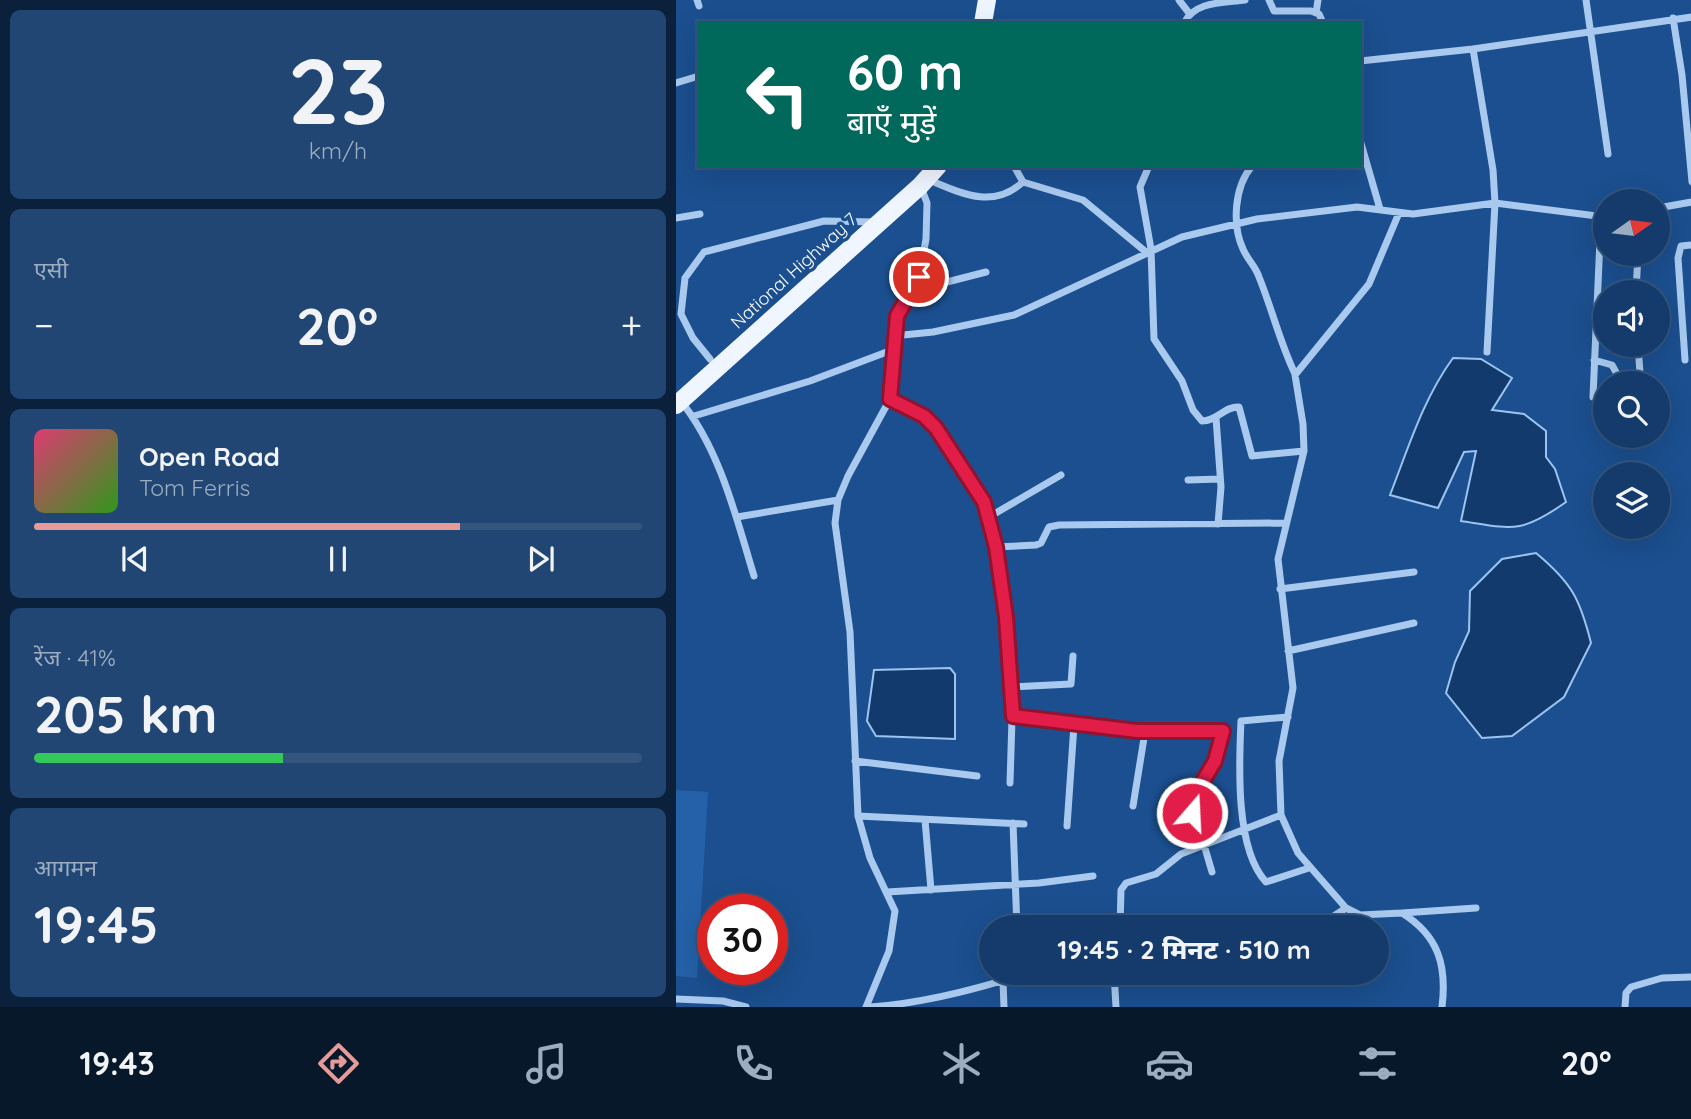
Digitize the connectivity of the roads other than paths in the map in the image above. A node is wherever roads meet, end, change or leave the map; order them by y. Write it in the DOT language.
graph roads {
  1 [pos="986,0"];
  2 [pos="1179,0"];
  3 [pos="1245,0"];
  4 [pos="1269,0"];
  5 [pos="1318,0"];
  6 [pos="1586,0"];
  7 [pos="1189,13"];
  8 [pos="1316,13"];
  9 [pos="1692,17"];
  10 [pos="1674,18"];
  11 [pos="983,21"];
  12 [pos="1185,21"];
  13 [pos="1322,21"];
  14 [pos="1590,31"];
  15 [pos="1473,49"];
  16 [pos="1362,61"];
  17 [pos="697,77"];
  18 [pos="676,83"];
  19 [pos="1362,147"];
  20 [pos="1608,154"];
  21 [pos="1015,168"];
  22 [pos="1148,168"];
  23 [pos="1251,168"];
  24 [pos="929,177"];
  25 [pos="1023,182"];
  26 [pos="1692,182"];
  27 [pos="1692,202"];
  28 [pos="1495,203"];
  29 [pos="1670,206"];
  30 [pos="1380,209"];
  31 [pos="1399,213"];
  32 [pos="700,214"];
  33 [pos="1593,216"];
  34 [pos="676,218"];
  35 [pos="879,222"];
  36 [pos="1237,223"];
  37 [pos="1692,245"];
  38 [pos="1149,250"];
  39 [pos="1600,266"];
  40 [pos="986,272"];
  41 [pos="912,291"];
  42 [pos="893,336"];
  43 [pos="892,350"];
  44 [pos="1487,352"];
  45 [pos="710,359"];
  46 [pos="1594,360"];
  47 [pos="1685,360"];
  48 [pos="1594,371"];
  49 [pos="1616,371"];
  50 [pos="1295,375"];
  51 [pos="890,399"];
  52 [pos="678,400"];
  53 [pos="694,416"];
  54 [pos="1216,418"];
  55 [pos="1304,451"];
  56 [pos="1061,475"];
  57 [pos="1220,478"];
  58 [pos="1188,480"];
  59 [pos="838,500"];
  60 [pos="737,517"];
  61 [pos="989,517"];
  62 [pos="1284,523"];
  63 [pos="1217,524"];
  64 [pos="996,547"];
  65 [pos="1414,572"];
  66 [pos="754,576"];
  67 [pos="1280,589"];
  68 [pos="1414,623"];
  69 [pos="1288,651"];
  70 [pos="1073,656"];
  71 [pos="1013,687"];
  72 [pos="1013,716"];
  73 [pos="1288,717"];
  74 [pos="1074,725"];
  75 [pos="1145,732"];
  76 [pos="855,761"];
  77 [pos="977,776"];
  78 [pos="1010,783"];
  79 [pos="1133,806"];
  80 [pos="1281,815"];
  81 [pos="859,816"];
  82 [pos="925,820"];
  83 [pos="1013,824"];
  84 [pos="1024,824"];
  85 [pos="1067,826"];
  86 [pos="1245,831"];
  87 [pos="1204,846"];
  88 [pos="1309,868"];
  89 [pos="1212,872"];
  90 [pos="1094,876"];
  91 [pos="1016,884"];
  92 [pos="930,890"];
  93 [pos="887,892"];
  94 [pos="1346,908"];
  95 [pos="1476,908"];
  96 [pos="1402,912"];
  97 [pos="1017,915"];
  98 [pos="1120,915"];
  99 [pos="1336,915"];
  100 [pos="1692,977"];
  101 [pos="986,985"];
  102 [pos="1003,985"];
  103 [pos="1115,985"];
  104 [pos="676,999"];
  105 [pos="746,1007"];
  106 [pos="869,1007"];
  107 [pos="1004,1007"];
  108 [pos="1116,1007"];
  109 [pos="1442,1007"];
  110 [pos="1625,1007"];
  1 -- 11 [label="main road"];
  2 -- 7 [label="street"];
  3 -- 7 [label="street"];
  4 -- 8 [label="street"];
  5 -- 8 [label="street"];
  6 -- 14 [label="street"];
  7 -- 12 [label="street"];
  8 -- 13 [label="street"];
  9 -- 10 [label="street"];
  10 -- 14 [label="street"];
  10 -- 26 [label="street"];
  14 -- 15 [label="street"];
  14 -- 20 [label="street"];
  15 -- 16 [label="street"];
  15 -- 28 [label="street"];
  17 -- 18 [label="street"];
  19 -- 30 [label="street"];
  21 -- 25 [label="street"];
  22 -- 38 [label="street"];
  23 -- 36 [label="street"];
  24 -- 25 [label="street"];
  24 -- 35 [label="main road, National Highway 7"];
  24 -- 41 [label="street"];
  25 -- 38 [label="street"];
  27 -- 29 [label="street"];
  28 -- 31 [label="street"];
  28 -- 33 [label="street"];
  28 -- 44 [label="street"];
  30 -- 31 [label="street"];
  30 -- 36 [label="street"];
  31 -- 50 [label="street"];
  32 -- 34 [label="street"];
  35 -- 45 [label="street"];
  35 -- 52 [label="main road, National Highway 7"];
  36 -- 38 [label="street"];
  36 -- 50 [label="street"];
  37 -- 47 [label="street"];
  38 -- 42 [label="street"];
  38 -- 54 [label="street"];
  39 -- 46 [label="street"];
  40 -- 41 [label="street"];
  41 -- 42 [label="street"];
  42 -- 43 [label="street"];
  43 -- 51 [label="street"];
  43 -- 53 [label="street"];
  46 -- 48 [label="street"];
  46 -- 49 [label="street"];
  50 -- 55 [label="street"];
  51 -- 59 [label="street"];
  51 -- 61 [label="street"];
  52 -- 53 [label="street"];
  53 -- 60 [label="street"];
  54 -- 55 [label="street"];
  54 -- 57 [label="street"];
  55 -- 62 [label="street"];
  56 -- 61 [label="street"];
  57 -- 58 [label="street"];
  57 -- 63 [label="street"];
  59 -- 60 [label="street"];
  59 -- 76 [label="street"];
  60 -- 66 [label="street"];
  61 -- 64 [label="street"];
  62 -- 63 [label="street"];
  62 -- 67 [label="street"];
  63 -- 64 [label="street"];
  64 -- 71 [label="street"];
  65 -- 67 [label="street"];
  67 -- 69 [label="street"];
  68 -- 69 [label="street"];
  69 -- 73 [label="street"];
  70 -- 71 [label="street"];
  71 -- 72 [label="street"];
  72 -- 74 [label="street"];
  72 -- 78 [label="street"];
  73 -- 80 [label="street"];
  73 -- 86 [label="street"];
  74 -- 75 [label="street"];
  74 -- 85 [label="street"];
  75 -- 79 [label="street"];
  75 -- 87 [label="street"];
  76 -- 77 [label="street"];
  76 -- 81 [label="street"];
  80 -- 86 [label="street"];
  80 -- 88 [label="street"];
  81 -- 82 [label="street"];
  81 -- 93 [label="street"];
  82 -- 83 [label="street"];
  82 -- 92 [label="street"];
  83 -- 84 [label="street"];
  83 -- 91 [label="street"];
  86 -- 87 [label="street"];
  86 -- 88 [label="street"];
  87 -- 89 [label="street"];
  87 -- 98 [label="street"];
  88 -- 94 [label="street"];
  90 -- 91 [label="street"];
  91 -- 92 [label="street"];
  91 -- 97 [label="street"];
  92 -- 93 [label="street"];
  93 -- 106 [label="street"];
  94 -- 96 [label="street"];
  94 -- 99 [label="street"];
  95 -- 96 [label="street"];
  96 -- 109 [label="street"];
  100 -- 110 [label="street"];
  101 -- 106 [label="street"];
  102 -- 107 [label="street"];
  103 -- 108 [label="street"];
  104 -- 105 [label="street"];
}
